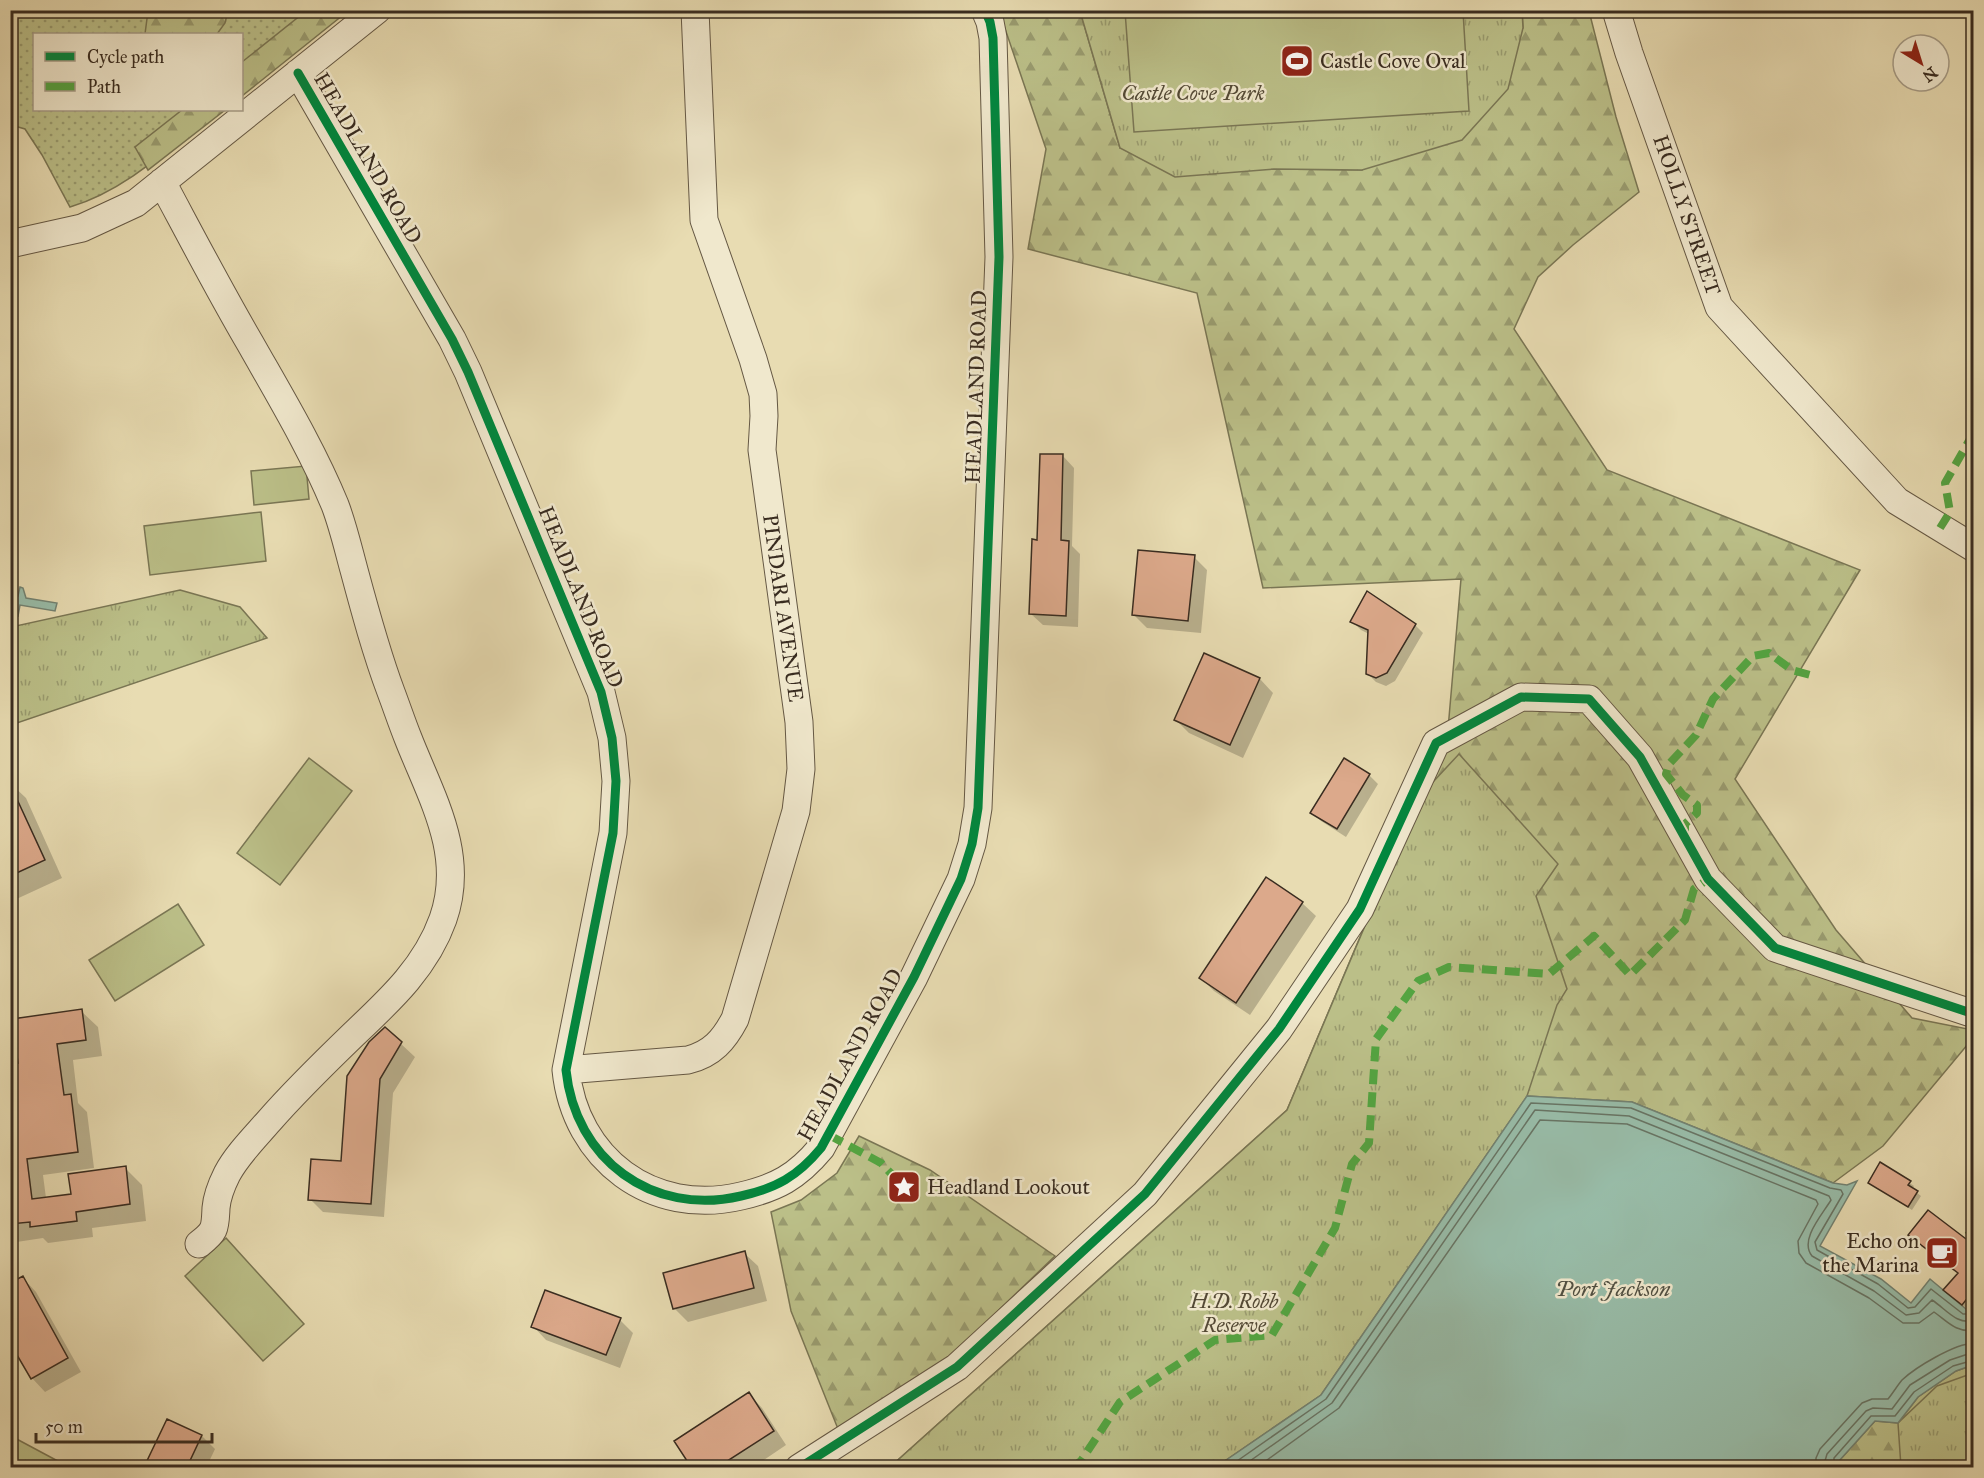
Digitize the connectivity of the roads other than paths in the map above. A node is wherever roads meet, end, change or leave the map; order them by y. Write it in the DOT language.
graph roads {
  1 [pos="377,10"];
  2 [pos="695,10"];
  3 [pos="985,10"];
  4 [pos="1616,10"];
  5 [pos="298,74"];
  6 [pos="162,182"];
  7 [pos="10,244"];
  8 [pos="1974,548"];
  9 [pos="1974,1014"];
  10 [pos="566,1070"];
  11 [pos="199,1244"];
  12 [pos="799,1467"];
  1 -- 5 [label="street"];
  2 -- 10 [label="street, PINDARI AVENUE"];
  3 -- 10 [label="street, HEADLAND ROAD"];
  4 -- 8 [label="street, HOLLY STREET"];
  5 -- 6 [label="street"];
  5 -- 10 [label="street, HEADLAND ROAD"];
  6 -- 7 [label="street"];
  6 -- 11 [label="street"];
  9 -- 12 [label="street"];
}
